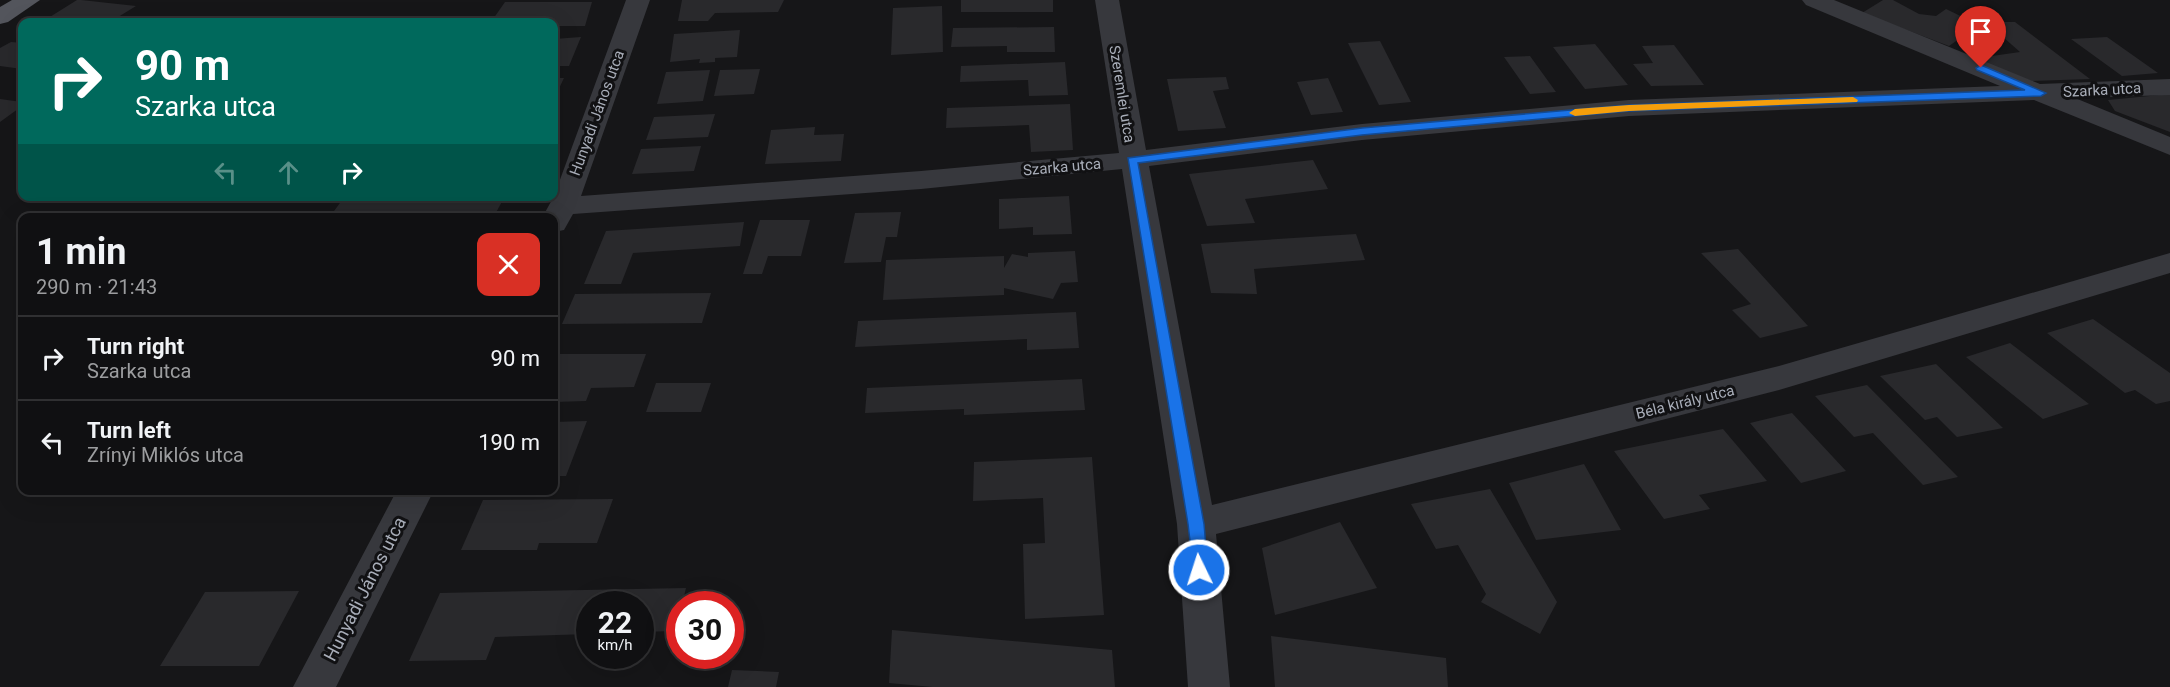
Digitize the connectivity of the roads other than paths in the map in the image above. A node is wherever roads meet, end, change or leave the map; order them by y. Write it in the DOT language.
graph roads {
  1 [pos="28,0"];
  2 [pos="638,0"];
  3 [pos="1107,0"];
  4 [pos="1814,0"];
  5 [pos="0,17"];
  6 [pos="2170,87"];
  7 [pos="2041,93"];
  8 [pos="2170,147"];
  9 [pos="1132,160"];
  10 [pos="558,216"];
  11 [pos="2170,262"];
  12 [pos="413,495"];
  13 [pos="1196,524"];
  14 [pos="314,687"];
  15 [pos="1209,687"];
  1 -- 5 [label="main road"];
  2 -- 10 [label="street, Hunyadi János utca"];
  3 -- 9 [label="street, Szeremlei utca"];
  4 -- 7 [label="street"];
  6 -- 7 [label="street, Szarka utca"];
  7 -- 8 [label="street"];
  7 -- 9 [label="street, Szarka utca"];
  9 -- 10 [label="street, Szarka utca"];
  9 -- 13 [label="street, Szeremlei utca"];
  11 -- 13 [label="street, Béla király utca"];
  12 -- 14 [label="street, Hunyadi János utca"];
  13 -- 15 [label="street, Szeremlei utca"];
}
